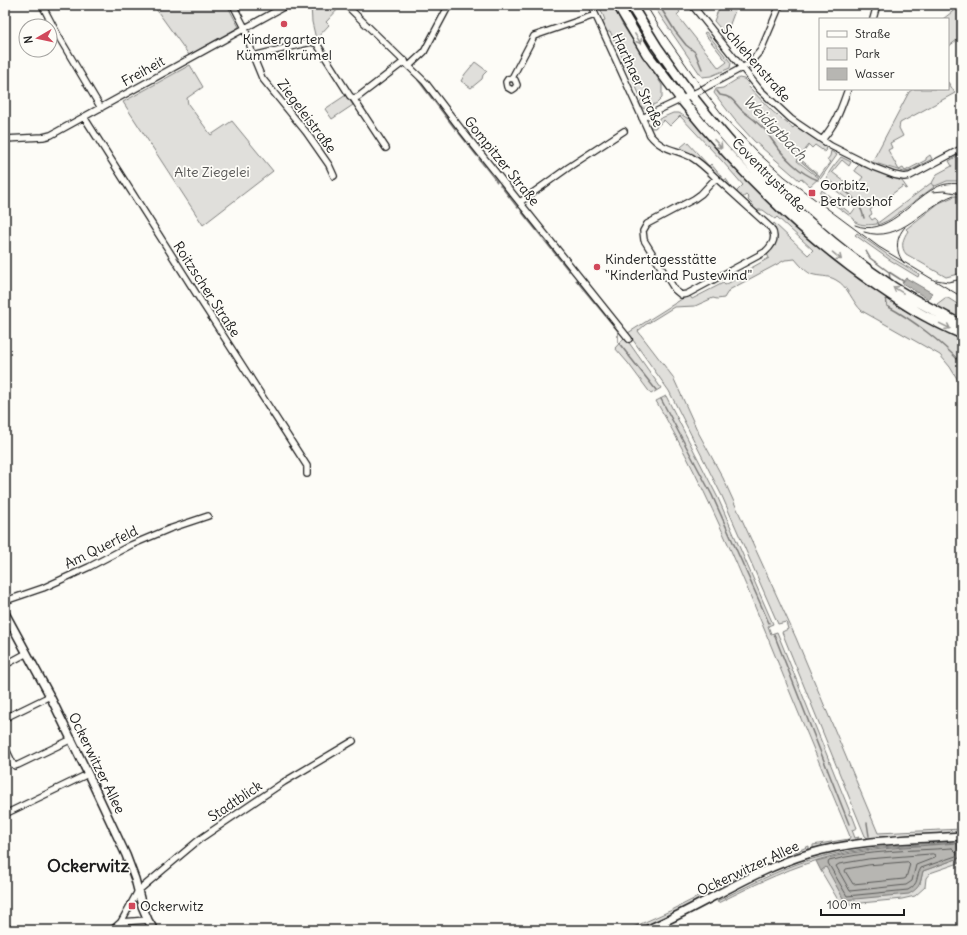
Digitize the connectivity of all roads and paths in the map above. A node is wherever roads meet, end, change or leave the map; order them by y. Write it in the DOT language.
graph roads {
  1 [pos="42,5"];
  2 [pos="233,5"];
  3 [pos="287,5"];
  4 [pos="348,5"];
  5 [pos="449,5"];
  6 [pos="591,5"];
  7 [pos="618,5"];
  8 [pos="631,5"];
  9 [pos="692,5"];
  10 [pos="780,5"];
  11 [pos="878,5"];
  12 [pos="595,15"];
  13 [pos="873,18"];
  14 [pos="245,28"];
  15 [pos="253,56"];
  16 [pos="405,61"];
  17 [pos="410,66"];
  18 [pos="742,69"];
  19 [pos="512,78"];
  20 [pos="848,90"];
  21 [pos="691,95"];
  22 [pos="354,98"];
  23 [pos="681,99"];
  24 [pos="101,108"];
  25 [pos="84,117"];
  26 [pos="642,118"];
  27 [pos="624,132"];
  28 [pos="5,139"];
  29 [pos="822,140"];
  30 [pos="386,148"];
  31 [pos="959,150"];
  32 [pos="334,176"];
  33 [pos="716,178"];
  34 [pos="520,202"];
  35 [pos="962,325"];
  36 [pos="962,334"];
  37 [pos="629,339"];
  38 [pos="307,474"];
  39 [pos="208,516"];
  40 [pos="5,601"];
  41 [pos="5,613"];
  42 [pos="27,654"];
  43 [pos="5,665"];
  44 [pos="50,696"];
  45 [pos="5,718"];
  46 [pos="72,740"];
  47 [pos="353,742"];
  48 [pos="5,747"];
  49 [pos="88,774"];
  50 [pos="5,814"];
  51 [pos="961,837"];
  52 [pos="138,891"];
  53 [pos="148,920"];
  54 [pos="121,922"];
  55 [pos="112,930"];
  56 [pos="154,930"];
  57 [pos="646,930"];
  1 -- 24 [label="street"];
  2 -- 14 [label="street, Ziegeleistraße"];
  3 -- 14 [label="street, Freiheit"];
  4 -- 16 [label="street, Gompitzer Straße"];
  5 -- 17 [label="street"];
  6 -- 12 [label="street, Harthaer Straße"];
  7 -- 23 [label="main road, Coventrystraße, one-way"];
  8 -- 21 [label="main road, Coventrystraße"];
  9 -- 18 [label="street, Schlehenstraße"];
  10 -- 18 [label="street"];
  11 -- 13 [label="street"];
  12 -- 19 [label="street"];
  12 -- 26 [label="street, Harthaer Straße"];
  14 -- 15 [label="street, Ziegeleistraße"];
  14 -- 24 [label="street, Freiheit"];
  15 -- 22 [label="street"];
  15 -- 32 [label="street, Ziegeleistraße"];
  16 -- 17 [label="street, Gompitzer Straße"];
  16 -- 22 [label="street"];
  17 -- 34 [label="street, Gompitzer Straße"];
  18 -- 21 [label="street"];
  18 -- 29 [label="street, Schlehenstraße"];
  20 -- 29 [label="street"];
  21 -- 23 [label="street"];
  35 -- 21 [label="main road, Coventrystraße, one-way"];
  22 -- 30 [label="street"];
  23 -- 26 [label="street"];
  23 -- 36 [label="main road, Coventrystraße, one-way"];
  24 -- 25 [label="street, Freiheit"];
  25 -- 28 [label="street, Freiheit"];
  25 -- 38 [label="street, Roitzscher Straße"];
  26 -- 33 [label="street, Harthaer Straße"];
  27 -- 34 [label="street"];
  29 -- 31 [label="street, Schlehenstraße"];
  33 -- 33 [label="street, Harthaer Straße"];
  34 -- 37 [label="street, Gompitzer Straße"];
  39 -- 40 [label="street, Am Querfeld"];
  41 -- 42 [label="street, Ockerwitzer Allee"];
  42 -- 43 [label="street"];
  42 -- 44 [label="street, Ockerwitzer Allee"];
  44 -- 45 [label="street"];
  44 -- 46 [label="street, Ockerwitzer Allee"];
  46 -- 48 [label="street"];
  46 -- 49 [label="street, Ockerwitzer Allee"];
  47 -- 52 [label="street, Stadtblick"];
  49 -- 50 [label="street"];
  49 -- 52 [label="street, Ockerwitzer Allee"];
  51 -- 57 [label="street, Ockerwitzer Allee"];
  52 -- 53 [label="street, Ockerwitzer Allee"];
  52 -- 54 [label="street"];
  53 -- 54 [label="street"];
  53 -- 56 [label="street, Ockerwitzer Allee"];
  54 -- 55 [label="street"];
}
